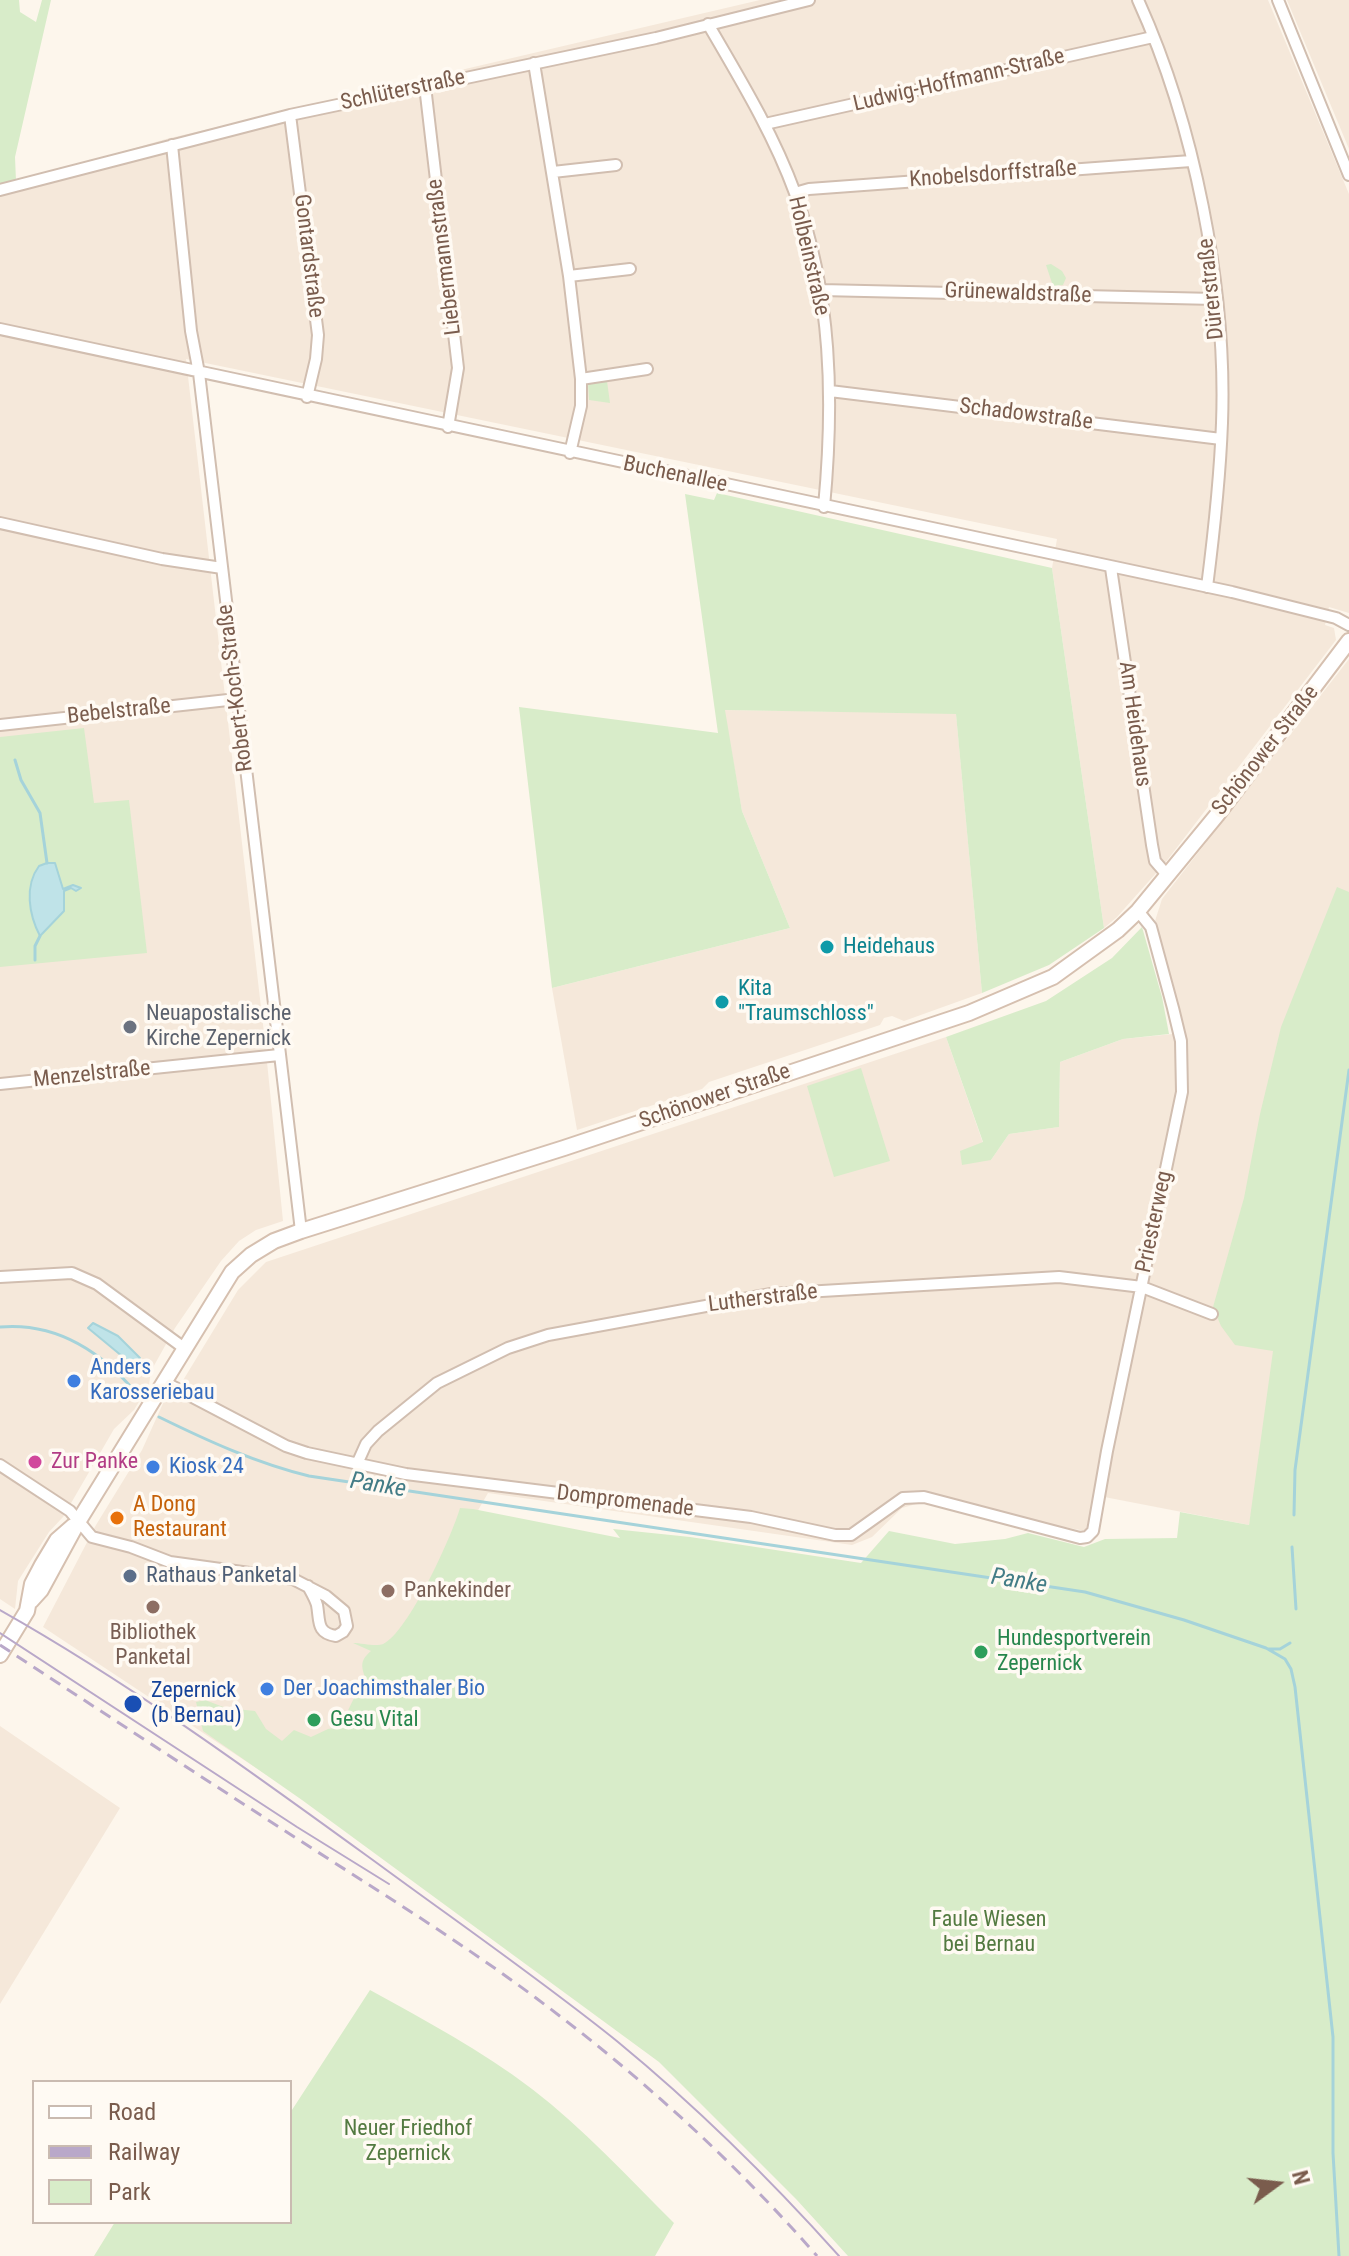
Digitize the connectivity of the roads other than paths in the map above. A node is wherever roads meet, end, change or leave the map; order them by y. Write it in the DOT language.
graph roads {
  1 [pos="809,0"];
  2 [pos="1138,0"];
  3 [pos="1278,0"];
  4 [pos="708,24"];
  5 [pos="1153,37"];
  6 [pos="534,63"];
  7 [pos="425,86"];
  8 [pos="290,115"];
  9 [pos="765,124"];
  10 [pos="172,145"];
  11 [pos="1191,161"];
  12 [pos="616,165"];
  13 [pos="553,172"];
  14 [pos="1349,175"];
  15 [pos="0,190"];
  16 [pos="795,193"];
  17 [pos="630,269"];
  18 [pos="569,276"];
  19 [pos="821,290"];
  20 [pos="1215,299"];
  21 [pos="0,329"];
  22 [pos="647,369"];
  23 [pos="199,373"];
  24 [pos="581,379"];
  25 [pos="830,391"];
  26 [pos="307,397"];
  27 [pos="448,427"];
  28 [pos="1221,439"];
  29 [pos="570,453"];
  30 [pos="824,507"];
  31 [pos="0,523"];
  32 [pos="222,568"];
  33 [pos="1111,568"];
  34 [pos="1207,587"];
  35 [pos="1349,625"];
  36 [pos="1349,641"];
  37 [pos="237,699"];
  38 [pos="0,725"];
  39 [pos="1168,876"];
  40 [pos="1138,911"];
  41 [pos="279,1055"];
  42 [pos="0,1084"];
  43 [pos="301,1231"];
  44 [pos="0,1277"];
  45 [pos="1142,1287"];
  46 [pos="1212,1314"];
  47 [pos="184,1348"];
  48 [pos="164,1382"];
  49 [pos="357,1464"];
  50 [pos="0,1465"];
  51 [pos="78,1522"];
  52 [pos="1087,1537"];
  53 [pos="308,1586"];
  54 [pos="0,1655"];
  1 -- 4 [label="street, Schlüterstraße"];
  2 -- 5 [label="street, Dürerstraße"];
  3 -- 14 [label="street"];
  4 -- 6 [label="street, Schlüterstraße"];
  4 -- 9 [label="street, Holbeinstraße"];
  5 -- 9 [label="street, Ludwig-Hoffmann-Straße"];
  5 -- 11 [label="street, Dürerstraße"];
  6 -- 7 [label="street, Schlüterstraße"];
  6 -- 13 [label="street"];
  7 -- 8 [label="street, Schlüterstraße"];
  7 -- 27 [label="street, Liebermannstraße"];
  8 -- 10 [label="street, Schlüterstraße"];
  8 -- 26 [label="street, Gontardstraße"];
  9 -- 16 [label="street, Holbeinstraße"];
  10 -- 15 [label="street, Schlüterstraße"];
  10 -- 23 [label="street, Robert-Koch-Straße"];
  11 -- 16 [label="street, Knobelsdorffstraße"];
  11 -- 20 [label="street, Dürerstraße"];
  12 -- 13 [label="street"];
  13 -- 18 [label="street"];
  16 -- 19 [label="street, Holbeinstraße"];
  17 -- 18 [label="street"];
  18 -- 24 [label="street"];
  19 -- 20 [label="street, Grünewaldstraße"];
  19 -- 25 [label="street, Holbeinstraße"];
  20 -- 28 [label="street, Dürerstraße"];
  21 -- 23 [label="street, Buchenallee"];
  22 -- 24 [label="street"];
  23 -- 26 [label="street, Buchenallee"];
  23 -- 32 [label="street, Robert-Koch-Straße"];
  24 -- 29 [label="street"];
  25 -- 28 [label="street, Schadowstraße"];
  25 -- 30 [label="street, Holbeinstraße"];
  26 -- 27 [label="street, Buchenallee"];
  27 -- 29 [label="street, Buchenallee"];
  28 -- 34 [label="street, Dürerstraße"];
  29 -- 30 [label="street, Buchenallee"];
  30 -- 33 [label="street, Buchenallee"];
  31 -- 32 [label="street"];
  32 -- 37 [label="street, Robert-Koch-Straße"];
  33 -- 34 [label="street, Buchenallee"];
  33 -- 39 [label="street, Am Heidehaus"];
  34 -- 35 [label="street, Buchenallee"];
  36 -- 39 [label="street, Schönower Straße"];
  37 -- 38 [label="street, Bebelstraße"];
  37 -- 41 [label="street, Robert-Koch-Straße"];
  39 -- 40 [label="street, Schönower Straße"];
  40 -- 43 [label="street, Schönower Straße"];
  40 -- 45 [label="street, Priesterweg"];
  41 -- 42 [label="street, Menzelstraße"];
  41 -- 43 [label="street, Robert-Koch-Straße"];
  43 -- 47 [label="street, Schönower Straße"];
  44 -- 47 [label="street"];
  45 -- 46 [label="street, Lutherstraße"];
  45 -- 49 [label="street, Lutherstraße"];
  45 -- 52 [label="street, Priesterweg"];
  47 -- 48 [label="street, Schönower Straße"];
  48 -- 49 [label="street, Dompromenade"];
  48 -- 51 [label="street, Schönower Straße"];
  49 -- 52 [label="street, Dompromenade"];
  50 -- 51 [label="street"];
  51 -- 53 [label="street"];
  51 -- 54 [label="street, Schönower Straße"];
  53 -- 53 [label="street"];
}
